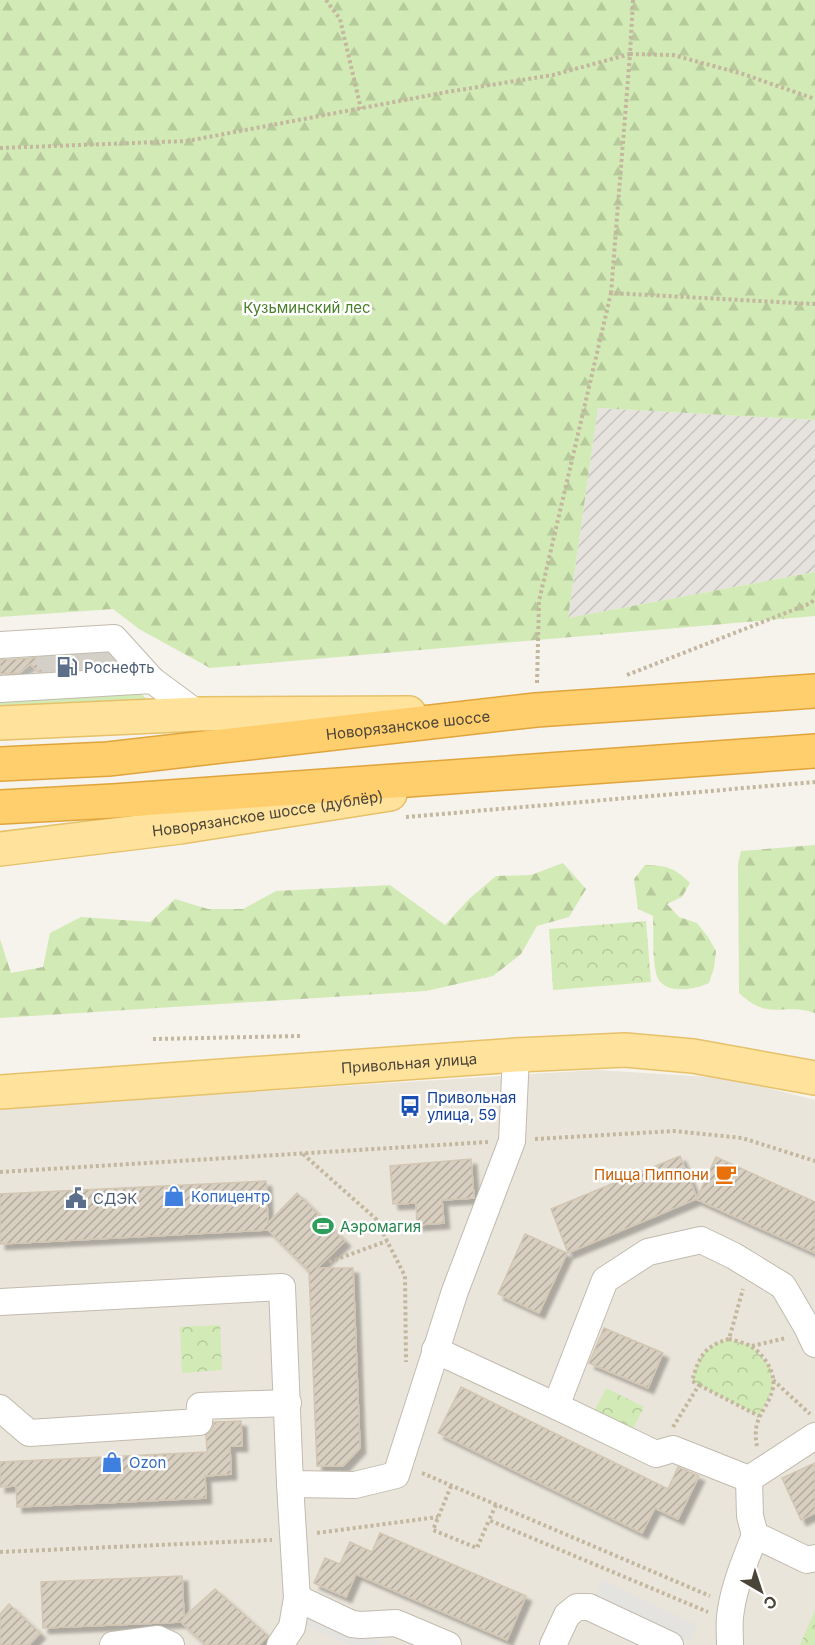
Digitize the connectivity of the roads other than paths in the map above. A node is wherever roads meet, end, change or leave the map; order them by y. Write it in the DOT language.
graph roads {
  1 [pos="0,645"];
  2 [pos="152,680"];
  3 [pos="0,688"];
  4 [pos="815,691"];
  5 [pos="525,712"];
  6 [pos="198,714"];
  7 [pos="0,723"];
  8 [pos="815,751"];
  9 [pos="0,764"];
  10 [pos="533,771"];
  11 [pos="0,807"];
  12 [pos="0,849"];
  13 [pos="516,1055"];
  14 [pos="815,1078"];
  15 [pos="0,1092"];
  16 [pos="0,1302"];
  17 [pos="812,1338"];
  18 [pos="435,1350"];
  19 [pos="288,1403"];
  20 [pos="556,1406"];
  21 [pos="0,1408"];
  22 [pos="815,1436"];
  23 [pos="756,1475"];
  24 [pos="290,1484"];
  25 [pos="755,1535"];
  26 [pos="815,1558"];
  27 [pos="297,1598"];
  28 [pos="731,1624"];
  29 [pos="113,1645"];
  30 [pos="171,1645"];
  31 [pos="280,1645"];
  32 [pos="448,1645"];
  33 [pos="553,1645"];
  34 [pos="670,1645"];
  1 -- 2 [label="lane"];
  2 -- 3 [label="lane"];
  2 -- 6 [label="lane"];
  4 -- 5 [label="highway, Новорязанское шоссе"];
  5 -- 6 [label="main road"];
  5 -- 9 [label="highway, Новорязанское шоссе"];
  6 -- 7 [label="main road"];
  8 -- 10 [label="highway"];
  10 -- 11 [label="highway"];
  10 -- 12 [label="main road, Новорязанское шоссе (дублёр)"];
  13 -- 14 [label="main road, Привольная улица"];
  13 -- 15 [label="main road, Привольная улица"];
  13 -- 18 [label="lane"];
  16 -- 19 [label="lane"];
  17 -- 20 [label="lane"];
  18 -- 20 [label="lane"];
  18 -- 24 [label="lane"];
  19 -- 21 [label="lane"];
  19 -- 24 [label="lane"];
  20 -- 23 [label="lane"];
  22 -- 23 [label="lane"];
  23 -- 25 [label="lane"];
  24 -- 27 [label="lane"];
  25 -- 26 [label="lane"];
  25 -- 28 [label="lane"];
  27 -- 31 [label="lane"];
  27 -- 32 [label="lane"];
  29 -- 30 [label="lane"];
  33 -- 34 [label="lane"];
}
